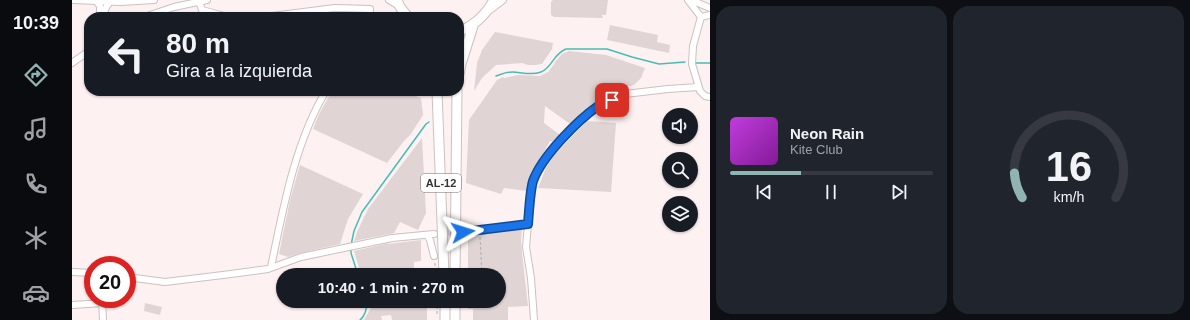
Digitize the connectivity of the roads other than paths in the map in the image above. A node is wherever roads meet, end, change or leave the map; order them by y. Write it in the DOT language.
graph roads {
  1 [pos="73,0"];
  2 [pos="154,0"];
  3 [pos="207,0"];
  4 [pos="389,0"];
  5 [pos="494,0"];
  6 [pos="503,0"];
  7 [pos="688,0"];
  8 [pos="691,0"];
  9 [pos="96,1"];
  10 [pos="199,1"];
  11 [pos="110,2"];
  12 [pos="399,4"];
  13 [pos="710,8"];
  14 [pos="101,12"];
  15 [pos="105,12"];
  16 [pos="159,12"];
  17 [pos="209,12"];
  18 [pos="303,12"];
  19 [pos="370,12"];
  20 [pos="486,13"];
  21 [pos="710,15"];
  22 [pos="701,17"];
  23 [pos="474,23"];
  24 [pos="464,28"];
  25 [pos="84,54"];
  26 [pos="464,55"];
  27 [pos="72,63"];
  28 [pos="698,87"];
  29 [pos="323,96"];
  30 [pos="437,96"];
  31 [pos="457,96"];
  32 [pos="710,97"];
  33 [pos="528,224"];
  34 [pos="463,232"];
  35 [pos="434,234"];
  36 [pos="427,235"];
  37 [pos="434,256"];
  38 [pos="271,267"];
  39 [pos="444,268"];
  40 [pos="455,268"];
  41 [pos="72,272"];
  42 [pos="84,273"];
  43 [pos="136,278"];
  44 [pos="84,303"];
  45 [pos="72,305"];
  46 [pos="102,308"];
  47 [pos="443,308"];
  48 [pos="455,308"];
  49 [pos="441,319"];
  50 [pos="103,320"];
  51 [pos="455,320"];
  52 [pos="534,320"];
  1 -- 9 [label="street"];
  2 -- 11 [label="street"];
  3 -- 10 [label="street"];
  4 -- 12 [label="street"];
  5 -- 20 [label="highway"];
  6 -- 20 [label="street"];
  7 -- 22 [label="street"];
  8 -- 13 [label="street"];
  9 -- 11 [label="street"];
  9 -- 14 [label="street"];
  10 -- 16 [label="street"];
  10 -- 17 [label="street"];
  11 -- 15 [label="street"];
  18 -- 19 [label="street"];
  20 -- 23 [label="highway"];
  21 -- 22 [label="street"];
  22 -- 28 [label="street"];
  23 -- 24 [label="highway"];
  23 -- 26 [label="highway"];
  25 -- 27 [label="street"];
  28 -- 32 [label="street"];
  28 -- 33 [label="street"];
  29 -- 38 [label="street"];
  30 -- 39 [label="highway, AL-12"];
  31 -- 40 [label="highway, AL-12"];
  33 -- 34 [label="street"];
  33 -- 52 [label="street"];
  35 -- 36 [label="street"];
  36 -- 37 [label="street"];
  36 -- 38 [label="street"];
  38 -- 43 [label="street"];
  41 -- 42 [label="street"];
  44 -- 45 [label="street"];
  46 -- 50 [label="street"];
  47 -- 49 [label="highway"];
  48 -- 51 [label="highway"];
}
